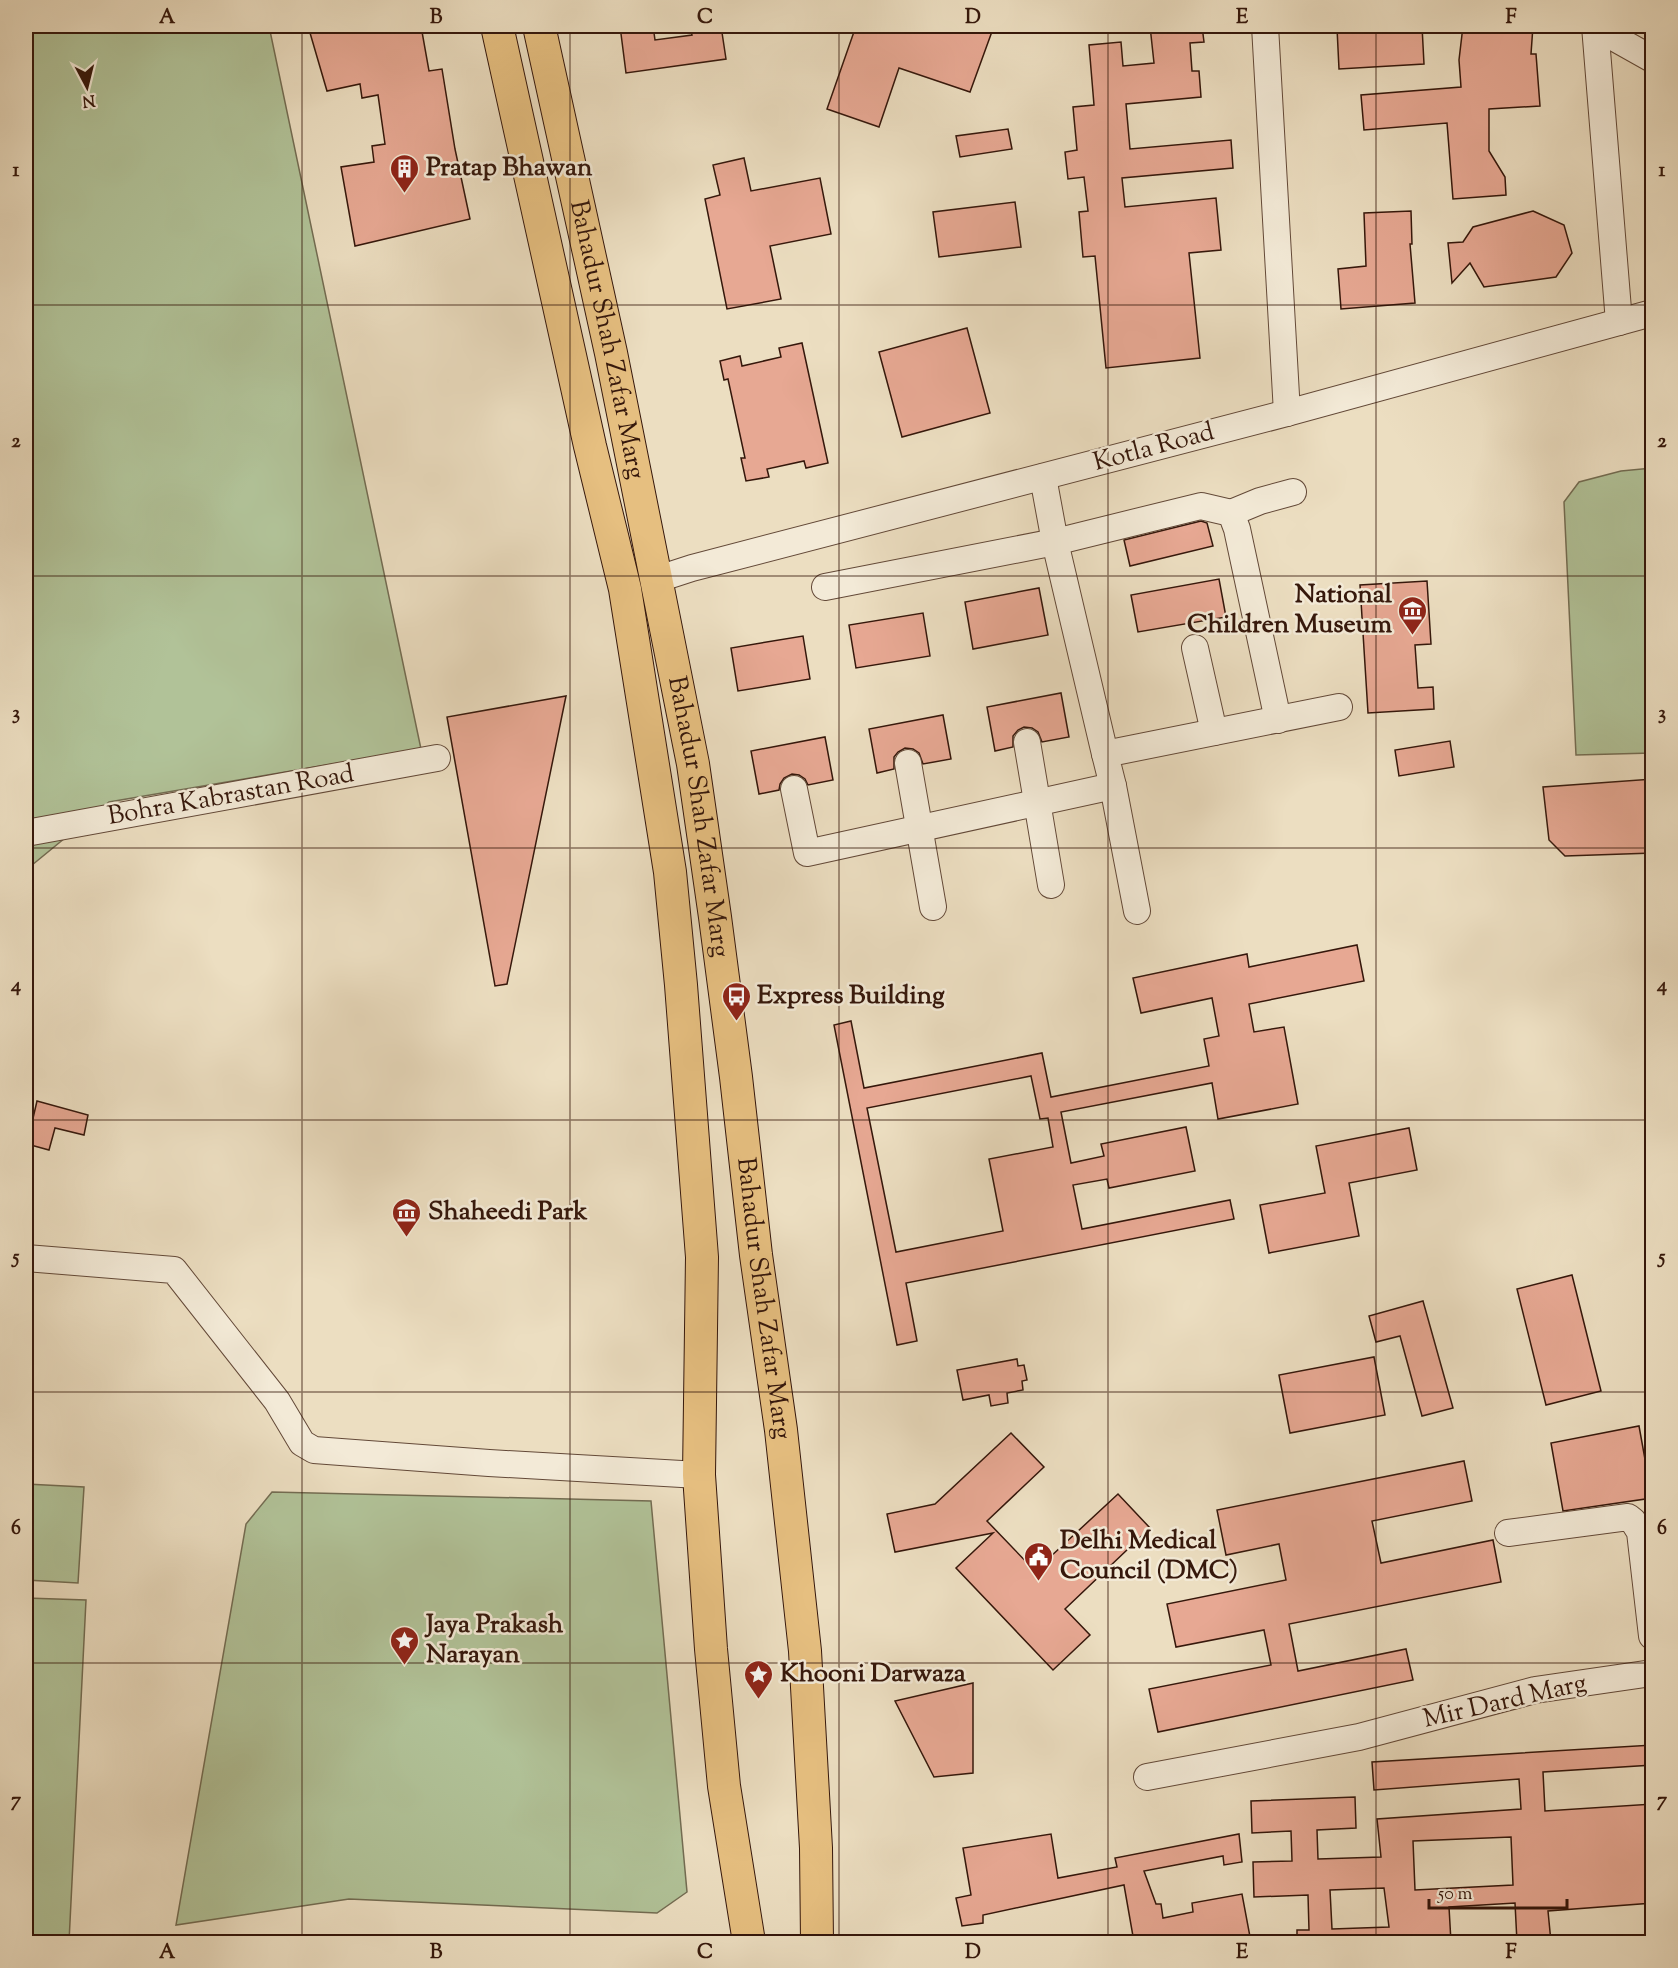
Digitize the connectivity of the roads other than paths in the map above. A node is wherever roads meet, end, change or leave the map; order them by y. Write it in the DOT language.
graph roads {
  1 [pos="497,26"];
  2 [pos="538,26"];
  3 [pos="1265,26"];
  4 [pos="1595,26"];
  5 [pos="1653,59"];
  6 [pos="1653,313"];
  7 [pos="1618,321"];
  8 [pos="1287,413"];
  9 [pos="1043,477"];
  10 [pos="1293,492"];
  11 [pos="1232,513"];
  12 [pos="1055,542"];
  13 [pos="655,580"];
  14 [pos="825,587"];
  15 [pos="1195,648"];
  16 [pos="1339,708"];
  17 [pos="1278,720"];
  18 [pos="1214,732"];
  19 [pos="1027,742"];
  20 [pos="1106,754"];
  21 [pos="437,758"];
  22 [pos="908,763"];
  23 [pos="1113,786"];
  24 [pos="794,789"];
  25 [pos="1037,803"];
  26 [pos="920,829"];
  27 [pos="26,833"];
  28 [pos="1051,885"];
  29 [pos="933,907"];
  30 [pos="1137,911"];
  31 [pos="26,1258"];
  32 [pos="699,1475"];
  33 [pos="1508,1533"];
  34 [pos="1653,1636"];
  35 [pos="1653,1673"];
  36 [pos="1147,1777"];
  37 [pos="749,1942"];
  38 [pos="817,1942"];
  1 -- 32 [label="main road, Bahadur Shah Zafar Marg"];
  2 -- 13 [label="main road, Bahadur Shah Zafar Marg"];
  3 -- 8 [label="street"];
  4 -- 5 [label="street"];
  4 -- 7 [label="street"];
  6 -- 7 [label="street, Kotla Road"];
  7 -- 8 [label="street, Kotla Road"];
  8 -- 9 [label="street, Kotla Road"];
  9 -- 12 [label="street"];
  9 -- 13 [label="street, Kotla Road"];
  10 -- 11 [label="street"];
  11 -- 12 [label="street"];
  11 -- 17 [label="street"];
  12 -- 14 [label="street"];
  12 -- 20 [label="street"];
  13 -- 38 [label="main road, Bahadur Shah Zafar Marg"];
  15 -- 18 [label="street"];
  16 -- 17 [label="street"];
  17 -- 18 [label="street"];
  18 -- 20 [label="street"];
  19 -- 25 [label="street"];
  20 -- 23 [label="street"];
  21 -- 27 [label="street, Bohra Kabrastan Road"];
  22 -- 26 [label="street"];
  23 -- 25 [label="street"];
  23 -- 30 [label="street"];
  24 -- 26 [label="street"];
  25 -- 26 [label="street"];
  25 -- 28 [label="street"];
  26 -- 29 [label="street"];
  31 -- 32 [label="street"];
  32 -- 37 [label="main road, Bahadur Shah Zafar Marg"];
  33 -- 34 [label="street"];
  35 -- 36 [label="street, Mir Dard Marg"];
}
